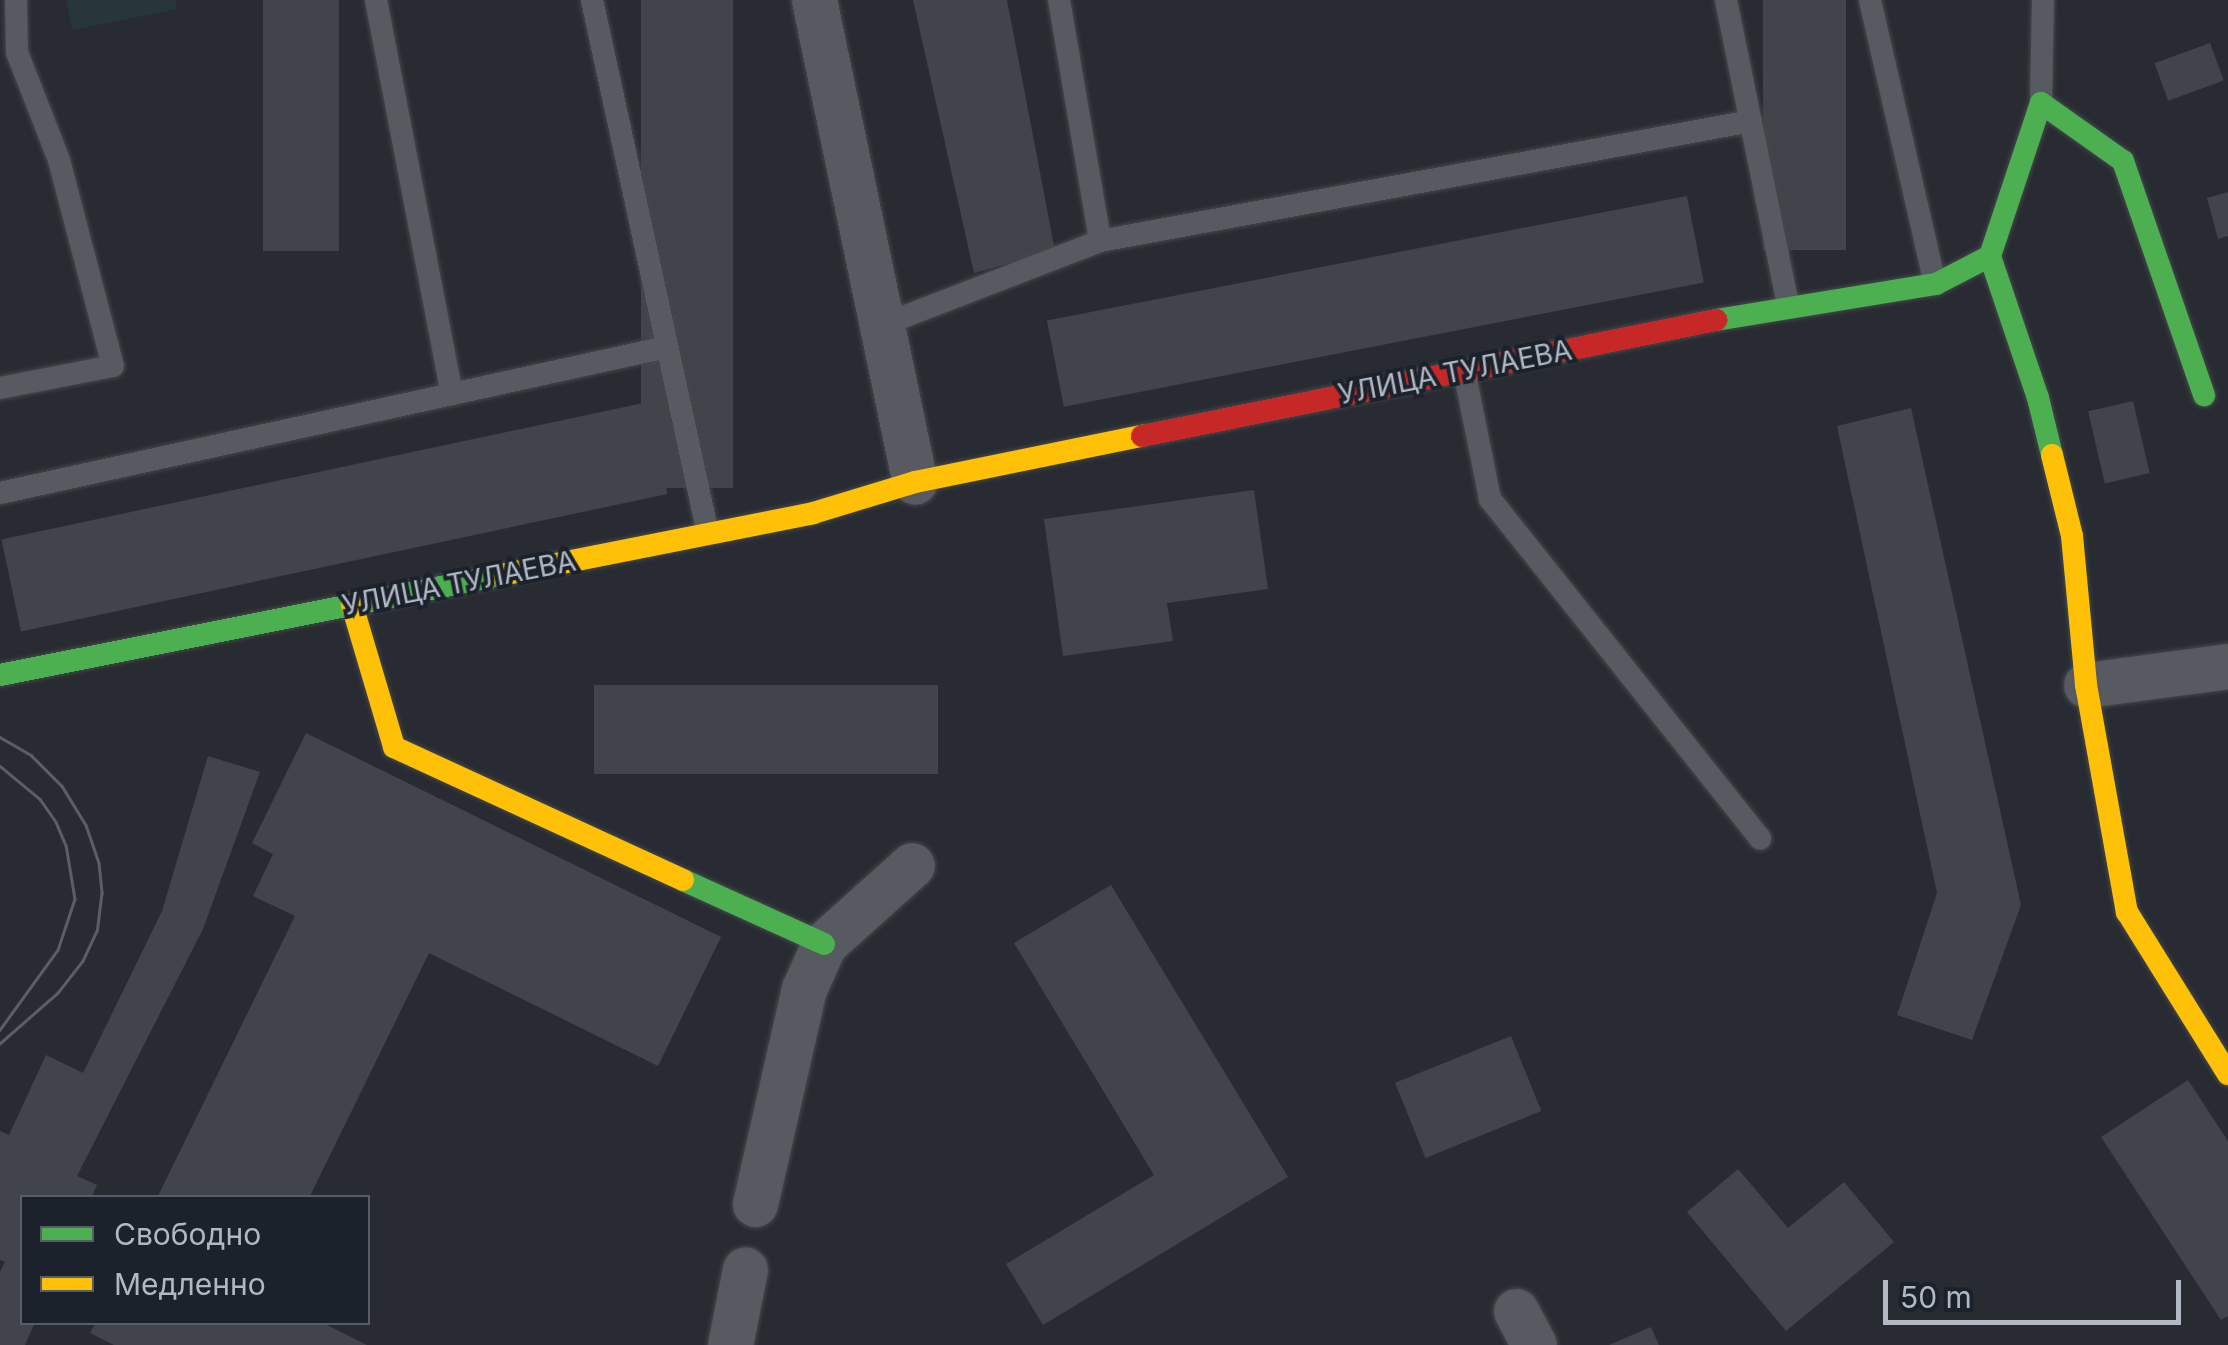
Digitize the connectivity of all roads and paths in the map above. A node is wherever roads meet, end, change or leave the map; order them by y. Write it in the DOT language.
graph roads {
  1 [pos="16,0"];
  2 [pos="376,0"];
  3 [pos="592,0"];
  4 [pos="814,0"];
  5 [pos="1058,0"];
  6 [pos="1726,0"];
  7 [pos="1870,0"];
  8 [pos="2043,0"];
  9 [pos="2041,103"];
  10 [pos="1751,121"];
  11 [pos="1100,240"];
  12 [pos="1990,256"];
  13 [pos="1936,284"];
  14 [pos="1788,306"];
  15 [pos="885,324"];
  16 [pos="667,346"];
  17 [pos="1464,370"];
  18 [pos="0,388"];
  19 [pos="452,394"];
  20 [pos="2204,395"];
  21 [pos="915,482"];
  22 [pos="0,494"];
  23 [pos="708,534"];
  24 [pos="352,604"];
  25 [pos="2228,666"];
  26 [pos="0,675"];
  27 [pos="2086,685"];
  28 [pos="1760,839"];
  29 [pos="912,865"];
  30 [pos="824,944"];
  31 [pos="2228,1074"];
  32 [pos="755,1204"];
  33 [pos="745,1270"];
  34 [pos="730,1345"];
  1 -- 18 [label="lane"];
  2 -- 19 [label="lane"];
  3 -- 16 [label="lane"];
  4 -- 15 [label="street"];
  5 -- 11 [label="lane"];
  6 -- 10 [label="lane"];
  7 -- 13 [label="lane"];
  8 -- 9 [label="lane"];
  9 -- 12 [label="street"];
  9 -- 20 [label="street"];
  10 -- 11 [label="lane"];
  10 -- 14 [label="lane"];
  11 -- 15 [label="lane"];
  12 -- 13 [label="street, УЛИЦА ТУЛАЕВА"];
  12 -- 27 [label="street"];
  13 -- 14 [label="street, УЛИЦА ТУЛАЕВА"];
  14 -- 17 [label="street, УЛИЦА ТУЛАЕВА"];
  15 -- 21 [label="street"];
  16 -- 19 [label="lane"];
  16 -- 23 [label="lane"];
  17 -- 21 [label="street, УЛИЦА ТУЛАЕВА"];
  17 -- 28 [label="lane"];
  19 -- 22 [label="lane"];
  21 -- 23 [label="street, УЛИЦА ТУЛАЕВА"];
  23 -- 24 [label="street, УЛИЦА ТУЛАЕВА"];
  24 -- 26 [label="street, УЛИЦА ТУЛАЕВА"];
  24 -- 30 [label="street"];
  25 -- 27 [label="street"];
  27 -- 31 [label="street"];
  29 -- 30 [label="street"];
  30 -- 32 [label="street"];
  33 -- 34 [label="street"];
}
